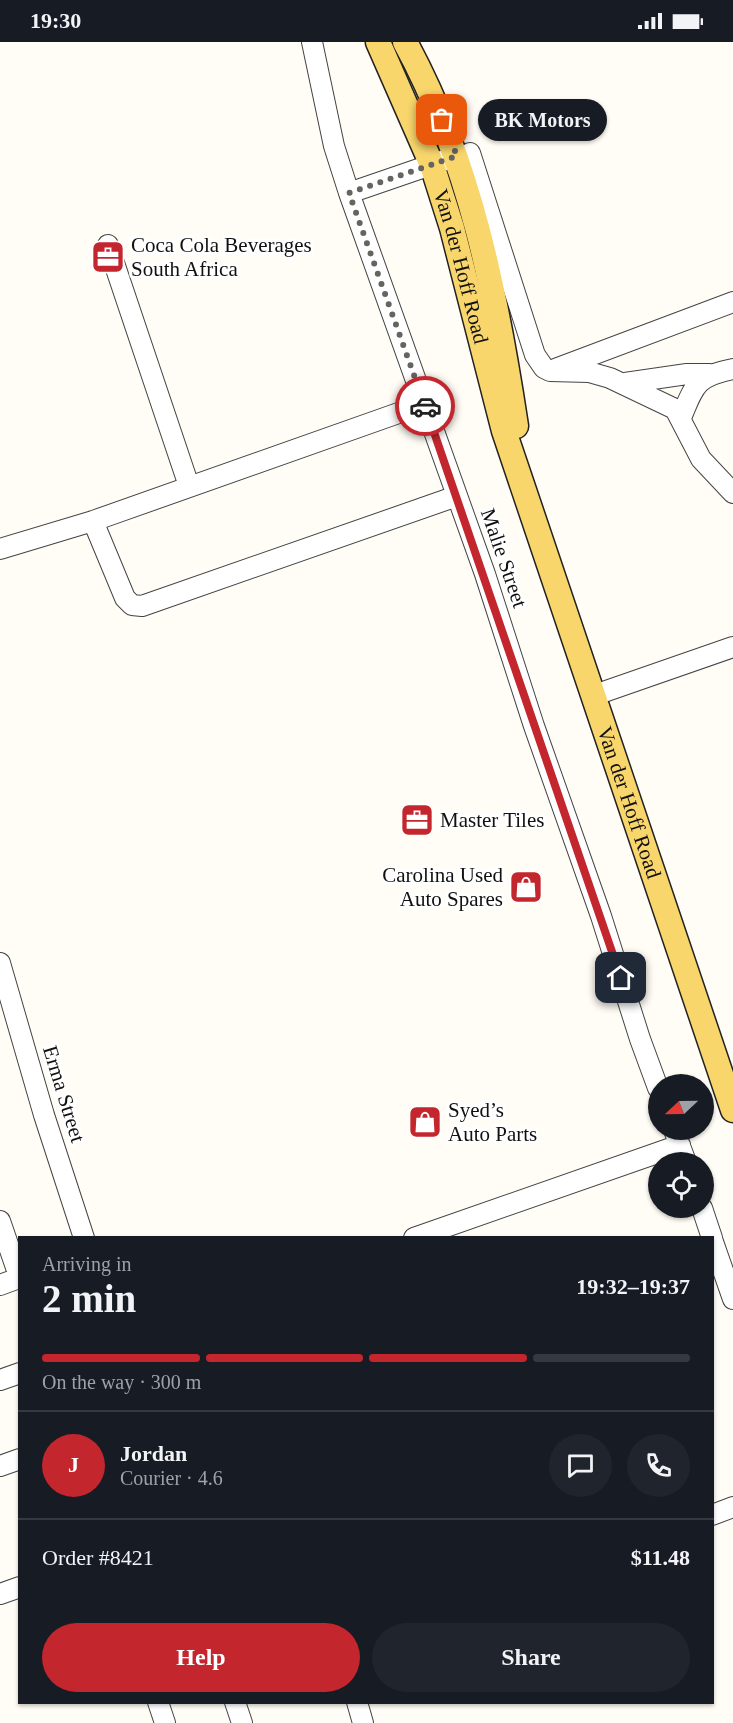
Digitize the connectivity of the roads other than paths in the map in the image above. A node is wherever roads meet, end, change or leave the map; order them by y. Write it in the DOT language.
graph roads {
  1 [pos="312,42"];
  2 [pos="378,42"];
  3 [pos="405,42"];
  4 [pos="463,155"];
  5 [pos="432,165"];
  6 [pos="349,193"];
  7 [pos="108,245"];
  8 [pos="733,302"];
  9 [pos="733,369"];
  10 [pos="550,371"];
  11 [pos="710,374"];
  12 [pos="622,383"];
  13 [pos="424,404"];
  14 [pos="681,418"];
  15 [pos="189,486"];
  16 [pos="733,493"];
  17 [pos="457,496"];
  18 [pos="525,497"];
  19 [pos="93,521"];
  20 [pos="0,549"];
  21 [pos="733,647"];
  22 [pos="592,696"];
  23 [pos="0,963"];
  24 [pos="653,1074"];
  25 [pos="732,1101"];
  26 [pos="680,1146"];
  27 [pos="705,1218"];
  28 [pos="0,1221"];
  29 [pos="83,1236"];
  30 [pos="420,1236"];
  31 [pos="711,1236"];
  32 [pos="714,1244"];
  33 [pos="18,1275"];
  34 [pos="18,1278"];
  35 [pos="0,1285"];
  36 [pos="733,1299"];
  37 [pos="18,1374"];
  38 [pos="0,1380"];
  39 [pos="18,1460"];
  40 [pos="0,1466"];
  41 [pos="733,1508"];
  42 [pos="714,1514"];
  43 [pos="18,1588"];
  44 [pos="0,1594"];
  45 [pos="159,1704"];
  46 [pos="236,1704"];
  47 [pos="358,1704"];
  48 [pos="165,1723"];
  49 [pos="242,1723"];
  50 [pos="363,1723"];
  1 -- 6 [label="street, Malie Street"];
  2 -- 5 [label="main road, Van der Hoff Road"];
  3 -- 4 [label="main road, Van der Hoff Road"];
  4 -- 5 [label="street"];
  4 -- 10 [label="street"];
  4 -- 18 [label="main road, Van der Hoff Road"];
  5 -- 6 [label="street"];
  5 -- 18 [label="main road, Van der Hoff Road"];
  6 -- 13 [label="street, Malie Street"];
  7 -- 15 [label="street"];
  8 -- 10 [label="street"];
  9 -- 11 [label="street"];
  10 -- 12 [label="street"];
  11 -- 12 [label="street"];
  11 -- 14 [label="street"];
  12 -- 14 [label="street"];
  13 -- 15 [label="street"];
  13 -- 17 [label="street, Malie Street"];
  14 -- 16 [label="street"];
  15 -- 19 [label="street"];
  17 -- 19 [label="street"];
  17 -- 24 [label="street, Malie Street"];
  18 -- 22 [label="main road, Van der Hoff Road"];
  19 -- 20 [label="street"];
  21 -- 22 [label="street"];
  22 -- 25 [label="main road, Van der Hoff Road"];
  23 -- 29 [label="street, Erma Street"];
  26 -- 30 [label="street"];
  27 -- 31 [label="street"];
  28 -- 33 [label="street"];
  32 -- 36 [label="street"];
  34 -- 35 [label="street"];
  37 -- 38 [label="street"];
  39 -- 40 [label="street"];
  41 -- 42 [label="street"];
  43 -- 44 [label="street"];
  45 -- 48 [label="street"];
  46 -- 49 [label="street"];
  47 -- 50 [label="street"];
}
